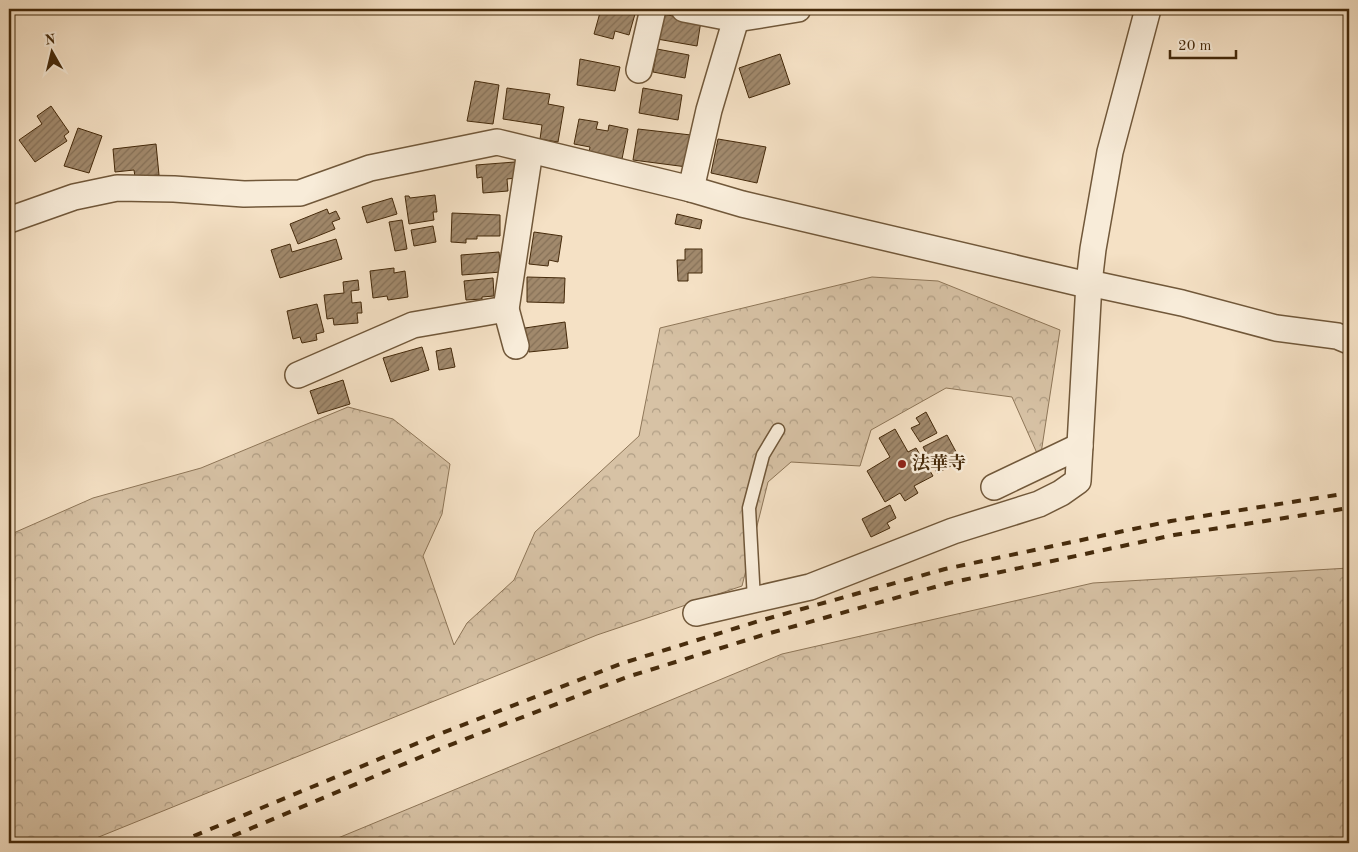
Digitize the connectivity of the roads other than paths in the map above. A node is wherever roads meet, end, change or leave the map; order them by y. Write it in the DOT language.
graph roads {
  1 [pos="653,9"];
  2 [pos="684,9"];
  3 [pos="798,9"];
  4 [pos="1148,9"];
  5 [pos="737,14"];
  6 [pos="639,70"];
  7 [pos="530,151"];
  8 [pos="691,189"];
  9 [pos="9,220"];
  10 [pos="1089,283"];
  11 [pos="506,309"];
  12 [pos="1349,340"];
  13 [pos="516,346"];
  14 [pos="298,375"];
  15 [pos="778,430"];
  16 [pos="1080,446"];
  17 [pos="994,487"];
  18 [pos="754,600"];
  19 [pos="696,613"];
  1 -- 6 [label="street"];
  2 -- 5 [label="street"];
  3 -- 5 [label="street"];
  4 -- 10 [label="street"];
  5 -- 8 [label="street"];
  7 -- 8 [label="street"];
  7 -- 9 [label="street"];
  7 -- 11 [label="street"];
  8 -- 10 [label="street"];
  10 -- 12 [label="street"];
  10 -- 16 [label="street"];
  11 -- 13 [label="street"];
  11 -- 14 [label="street"];
  15 -- 18 [label="lane"];
  16 -- 17 [label="street"];
  16 -- 18 [label="street"];
  18 -- 19 [label="street"];
}
